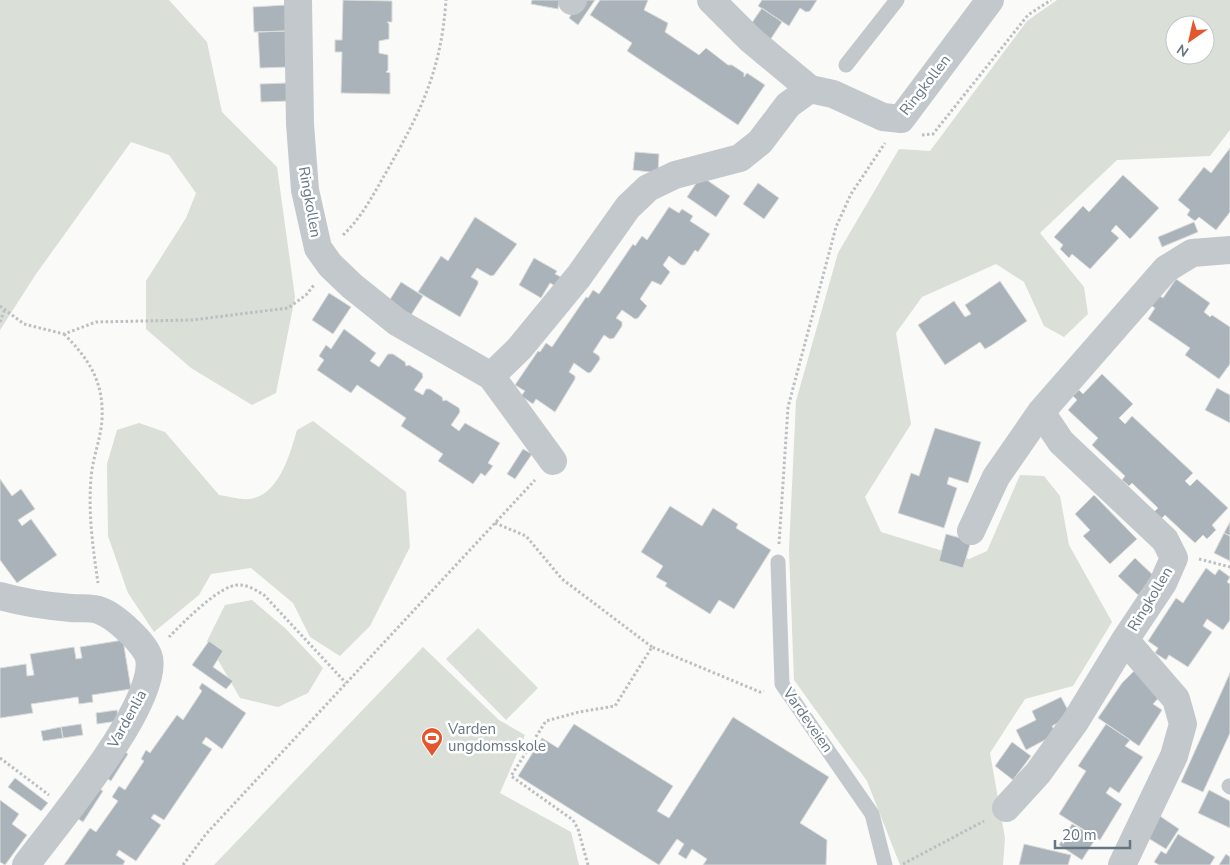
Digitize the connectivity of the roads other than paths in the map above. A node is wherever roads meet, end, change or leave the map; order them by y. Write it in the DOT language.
graph roads {
  1 [pos="298,0"];
  2 [pos="898,0"];
  3 [pos="990,0"];
  4 [pos="721,4"];
  5 [pos="846,65"];
  6 [pos="810,89"];
  7 [pos="1230,250"];
  8 [pos="490,376"];
  9 [pos="1041,412"];
  10 [pos="553,461"];
  11 [pos="971,531"];
  12 [pos="778,562"];
  13 [pos="0,596"];
  14 [pos="1125,640"];
  15 [pos="1006,808"];
  16 [pos="26,865"];
  17 [pos="885,865"];
  18 [pos="1122,865"];
  1 -- 8 [label="street, Ringkollen"];
  2 -- 5 [label="lane"];
  3 -- 6 [label="street, Ringkollen"];
  4 -- 6 [label="street, Ringkollen"];
  6 -- 8 [label="street"];
  7 -- 9 [label="street"];
  8 -- 10 [label="street"];
  9 -- 11 [label="street"];
  9 -- 14 [label="street, Ringkollen"];
  12 -- 17 [label="lane, Vardeveien"];
  13 -- 16 [label="street, Vardenlia"];
  14 -- 15 [label="street"];
  14 -- 18 [label="street, Ringkollen"];
}
